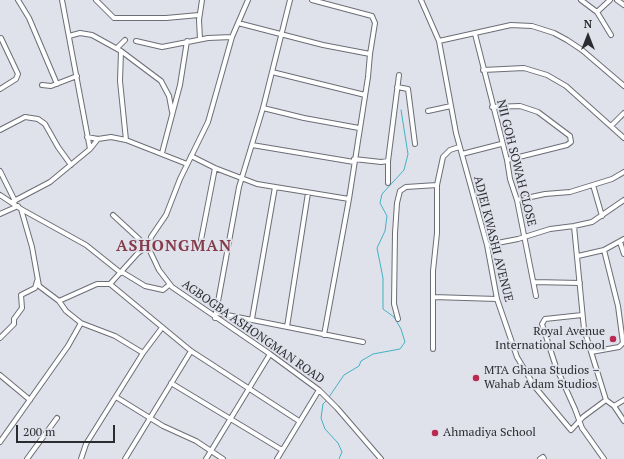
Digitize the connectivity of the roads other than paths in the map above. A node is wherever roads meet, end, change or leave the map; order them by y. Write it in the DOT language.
graph roads {
  1 [pos="18,0"];
  2 [pos="62,0"];
  3 [pos="96,0"];
  4 [pos="202,0"];
  5 [pos="248,0"];
  6 [pos="290,0"];
  7 [pos="312,0"];
  8 [pos="421,0"];
  9 [pos="581,0"];
  10 [pos="610,0"];
  11 [pos="617,0"];
  12 [pos="624,5"];
  13 [pos="597,12"];
  14 [pos="199,15"];
  15 [pos="238,23"];
  16 [pos="282,34"];
  17 [pos="475,34"];
  18 [pos="611,35"];
  19 [pos="69,36"];
  20 [pos="232,37"];
  21 [pos="1,38"];
  22 [pos="200,39"];
  23 [pos="124,40"];
  24 [pos="136,41"];
  25 [pos="187,41"];
  26 [pos="439,41"];
  27 [pos="119,49"];
  28 [pos="370,54"];
  29 [pos="483,70"];
  30 [pos="272,72"];
  31 [pos="399,75"];
  32 [pos="77,76"];
  33 [pos="57,84"];
  34 [pos="42,85"];
  35 [pos="624,86"];
  36 [pos="401,87"];
  37 [pos="0,89"];
  38 [pos="365,95"];
  39 [pos="451,106"];
  40 [pos="492,107"];
  41 [pos="263,108"];
  42 [pos="428,111"];
  43 [pos="172,112"];
  44 [pos="624,113"];
  45 [pos="612,126"];
  46 [pos="359,128"];
  47 [pos="0,130"];
  48 [pos="87,138"];
  49 [pos="624,138"];
  50 [pos="98,139"];
  51 [pos="126,140"];
  52 [pos="415,144"];
  53 [pos="501,144"];
  54 [pos="252,145"];
  55 [pos="459,147"];
  56 [pos="90,148"];
  57 [pos="162,153"];
  58 [pos="462,154"];
  59 [pos="191,156"];
  60 [pos="354,160"];
  61 [pos="507,160"];
  62 [pos="388,161"];
  63 [pos="187,164"];
  64 [pos="72,165"];
  65 [pos="216,168"];
  66 [pos="0,171"];
  67 [pos="624,172"];
  68 [pos="241,178"];
  69 [pos="388,183"];
  70 [pos="593,185"];
  71 [pos="437,186"];
  72 [pos="275,187"];
  73 [pos="308,193"];
  74 [pos="0,195"];
  75 [pos="349,199"];
  76 [pos="516,200"];
  77 [pos="624,200"];
  78 [pos="14,202"];
  79 [pos="20,208"];
  80 [pos="0,214"];
  81 [pos="113,215"];
  82 [pos="602,216"];
  83 [pos="574,226"];
  84 [pos="523,236"];
  85 [pos="201,240"];
  86 [pos="622,240"];
  87 [pos="487,245"];
  88 [pos="147,246"];
  89 [pos="604,250"];
  90 [pos="624,254"];
  91 [pos="578,256"];
  92 [pos="122,272"];
  93 [pos="37,280"];
  94 [pos="534,282"];
  95 [pos="110,284"];
  96 [pos="580,284"];
  97 [pos="170,285"];
  98 [pos="536,296"];
  99 [pos="433,297"];
  100 [pos="497,299"];
  101 [pos="59,301"];
  102 [pos="217,313"];
  103 [pos="582,315"];
  104 [pos="215,318"];
  105 [pos="252,319"];
  106 [pos="398,319"];
  107 [pos="81,323"];
  108 [pos="287,327"];
  109 [pos="161,329"];
  110 [pos="623,332"];
  111 [pos="324,335"];
  112 [pos="0,338"];
  113 [pos="363,342"];
  114 [pos="433,349"];
  115 [pos="191,351"];
  116 [pos="591,352"];
  117 [pos="143,353"];
  118 [pos="270,354"];
  119 [pos="1,377"];
  120 [pos="171,383"];
  121 [pos="248,388"];
  122 [pos="319,390"];
  123 [pos="116,397"];
  124 [pos="30,400"];
  125 [pos="606,400"];
  126 [pos="624,400"];
  127 [pos="614,406"];
  128 [pos="57,418"];
  129 [pos="230,418"];
  130 [pos="150,419"];
  131 [pos="299,421"];
  132 [pos="624,421"];
  133 [pos="580,422"];
  134 [pos="0,442"];
  135 [pos="282,450"];
  136 [pos="211,452"];
  137 [pos="26,459"];
  138 [pos="81,459"];
  139 [pos="125,459"];
  140 [pos="206,459"];
  141 [pos="223,459"];
  142 [pos="277,459"];
  143 [pos="380,459"];
  144 [pos="540,459"];
  145 [pos="544,459"];
  146 [pos="604,459"];
  1 -- 33 [label="street"];
  2 -- 19 [label="street"];
  3 -- 14 [label="street"];
  4 -- 14 [label="street"];
  5 -- 15 [label="street"];
  6 -- 16 [label="street"];
  7 -- 28 [label="street"];
  8 -- 26 [label="street, ADJEI KWASHI AVENUE"];
  9 -- 13 [label="street"];
  10 -- 13 [label="street"];
  11 -- 12 [label="street"];
  13 -- 18 [label="street"];
  14 -- 22 [label="street"];
  15 -- 16 [label="street"];
  15 -- 20 [label="street"];
  16 -- 28 [label="street"];
  16 -- 30 [label="street"];
  17 -- 26 [label="street"];
  17 -- 29 [label="street, NII GOH SOWAH CLOSE"];
  17 -- 35 [label="street"];
  19 -- 27 [label="street"];
  19 -- 32 [label="street"];
  20 -- 22 [label="street"];
  20 -- 59 [label="street"];
  21 -- 37 [label="street"];
  22 -- 25 [label="street"];
  23 -- 27 [label="street"];
  24 -- 25 [label="street"];
  25 -- 43 [label="street"];
  26 -- 39 [label="street, ADJEI KWASHI AVENUE"];
  27 -- 43 [label="street"];
  27 -- 51 [label="street"];
  28 -- 38 [label="street"];
  29 -- 40 [label="street, NII GOH SOWAH CLOSE"];
  29 -- 45 [label="street"];
  30 -- 38 [label="street"];
  30 -- 41 [label="street"];
  31 -- 36 [label="street"];
  32 -- 33 [label="street"];
  32 -- 48 [label="street"];
  33 -- 34 [label="street"];
  36 -- 52 [label="street"];
  36 -- 62 [label="street"];
  38 -- 46 [label="street"];
  39 -- 42 [label="street"];
  39 -- 55 [label="street, ADJEI KWASHI AVENUE"];
  40 -- 53 [label="street, NII GOH SOWAH CLOSE"];
  40 -- 61 [label="street"];
  41 -- 46 [label="street"];
  41 -- 54 [label="street"];
  43 -- 57 [label="street"];
  44 -- 45 [label="street"];
  45 -- 49 [label="street"];
  46 -- 60 [label="street"];
  47 -- 64 [label="street"];
  48 -- 50 [label="street"];
  48 -- 56 [label="street"];
  50 -- 51 [label="street"];
  50 -- 56 [label="street"];
  51 -- 57 [label="street"];
  53 -- 58 [label="street"];
  53 -- 61 [label="street, NII GOH SOWAH CLOSE"];
  54 -- 60 [label="street"];
  54 -- 68 [label="street"];
  55 -- 58 [label="street, ADJEI KWASHI AVENUE"];
  55 -- 71 [label="street"];
  56 -- 64 [label="street"];
  57 -- 63 [label="street"];
  58 -- 87 [label="street, ADJEI KWASHI AVENUE"];
  59 -- 63 [label="street"];
  59 -- 65 [label="street"];
  60 -- 62 [label="street"];
  60 -- 75 [label="street"];
  61 -- 76 [label="street, NII GOH SOWAH CLOSE"];
  62 -- 69 [label="street"];
  63 -- 88 [label="street"];
  64 -- 78 [label="street"];
  65 -- 68 [label="street"];
  65 -- 85 [label="street"];
  66 -- 78 [label="street"];
  67 -- 70 [label="street"];
  68 -- 72 [label="street"];
  68 -- 102 [label="street"];
  70 -- 76 [label="street"];
  70 -- 82 [label="street"];
  71 -- 99 [label="street"];
  71 -- 106 [label="street"];
  72 -- 73 [label="street"];
  72 -- 105 [label="street"];
  73 -- 75 [label="street"];
  73 -- 108 [label="street"];
  74 -- 78 [label="street"];
  75 -- 111 [label="street"];
  76 -- 84 [label="street, NII GOH SOWAH CLOSE"];
  77 -- 82 [label="street"];
  78 -- 79 [label="street"];
  79 -- 80 [label="street"];
  79 -- 92 [label="street"];
  79 -- 93 [label="street"];
  81 -- 88 [label="street"];
  82 -- 83 [label="street"];
  83 -- 84 [label="street"];
  83 -- 91 [label="street"];
  84 -- 87 [label="street"];
  84 -- 94 [label="street, NII GOH SOWAH CLOSE"];
  86 -- 89 [label="street"];
  86 -- 90 [label="street"];
  87 -- 100 [label="street, ADJEI KWASHI AVENUE"];
  88 -- 92 [label="street"];
  88 -- 97 [label="street, AGBOGBA ASHONGMAN ROAD"];
  89 -- 91 [label="street"];
  89 -- 110 [label="street"];
  91 -- 96 [label="street"];
  92 -- 95 [label="street"];
  92 -- 97 [label="street"];
  93 -- 101 [label="street"];
  93 -- 112 [label="street"];
  94 -- 96 [label="street"];
  94 -- 98 [label="street, NII GOH SOWAH CLOSE"];
  95 -- 101 [label="street"];
  95 -- 109 [label="street"];
  96 -- 103 [label="street"];
  97 -- 104 [label="street, AGBOGBA ASHONGMAN ROAD"];
  99 -- 100 [label="street"];
  99 -- 114 [label="street"];
  100 -- 133 [label="street, ADJEI KWASHI AVENUE"];
  101 -- 107 [label="street"];
  102 -- 104 [label="street"];
  102 -- 105 [label="street"];
  103 -- 116 [label="street"];
  103 -- 133 [label="street"];
  104 -- 118 [label="street, AGBOGBA ASHONGMAN ROAD"];
  105 -- 108 [label="street"];
  107 -- 117 [label="street"];
  107 -- 124 [label="street"];
  108 -- 111 [label="street"];
  109 -- 115 [label="street"];
  109 -- 117 [label="street"];
  110 -- 116 [label="street"];
  111 -- 113 [label="street"];
  115 -- 120 [label="street"];
  115 -- 121 [label="street"];
  116 -- 125 [label="street"];
  117 -- 123 [label="street"];
  118 -- 121 [label="street"];
  118 -- 122 [label="street, AGBOGBA ASHONGMAN ROAD"];
  119 -- 124 [label="street"];
  120 -- 129 [label="street"];
  120 -- 130 [label="street"];
  121 -- 129 [label="street"];
  121 -- 131 [label="street"];
  122 -- 131 [label="street"];
  122 -- 143 [label="street, AGBOGBA ASHONGMAN ROAD"];
  123 -- 130 [label="street"];
  123 -- 138 [label="street"];
  124 -- 134 [label="street"];
  125 -- 127 [label="street"];
  125 -- 133 [label="street"];
  126 -- 127 [label="street"];
  127 -- 132 [label="street"];
  128 -- 137 [label="street"];
  129 -- 135 [label="street"];
  129 -- 136 [label="street"];
  130 -- 136 [label="street"];
  130 -- 139 [label="street"];
  131 -- 135 [label="street"];
  133 -- 146 [label="street"];
  135 -- 142 [label="street"];
  136 -- 140 [label="street"];
  136 -- 141 [label="street"];
  144 -- 145 [label="street"];
}
